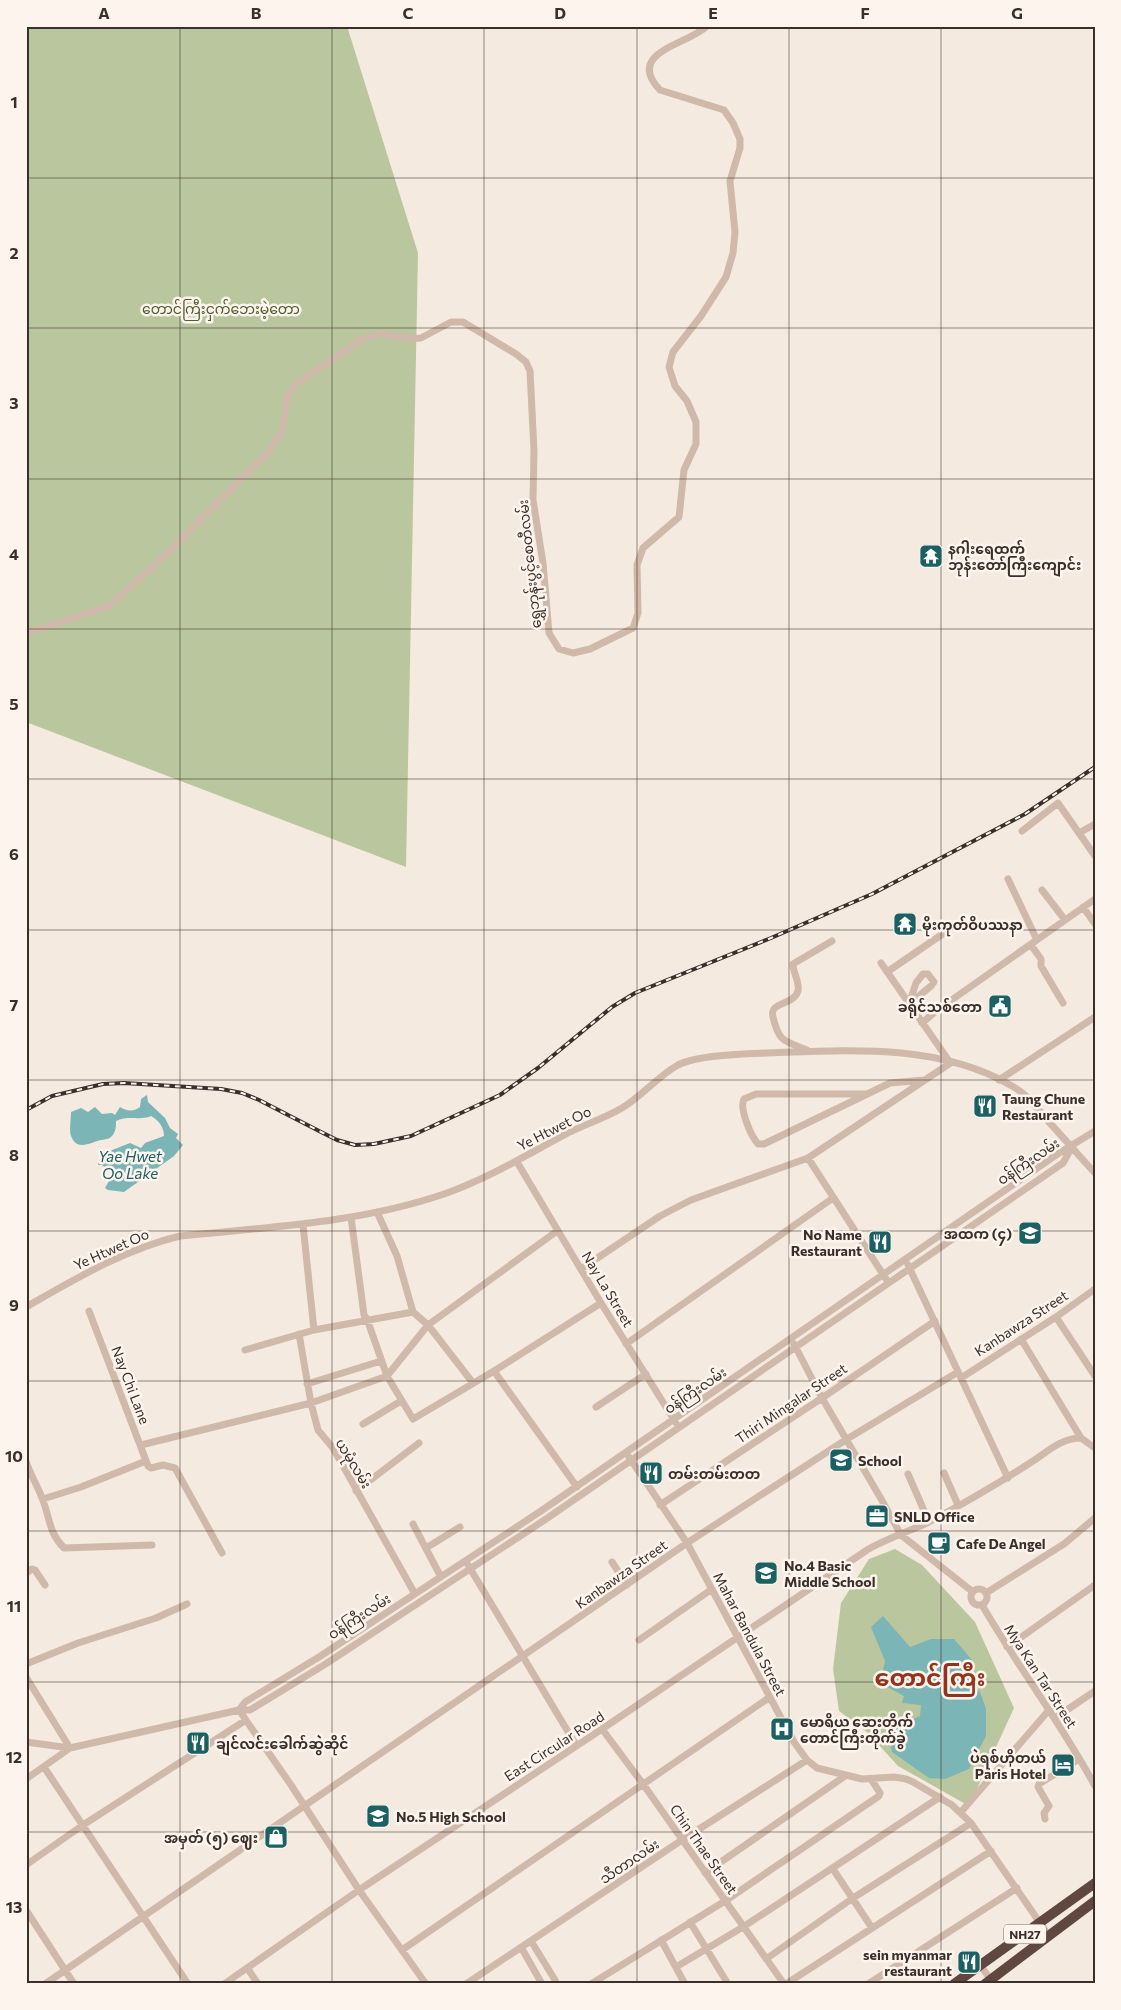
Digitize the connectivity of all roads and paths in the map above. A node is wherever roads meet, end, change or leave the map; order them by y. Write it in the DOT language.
graph roads {
  1 [pos="707,26"];
  2 [pos="26,634"];
  3 [pos="1095,824"];
  4 [pos="1022,831"];
  5 [pos="1079,833"];
  6 [pos="1095,856"];
  7 [pos="1008,879"];
  8 [pos="1042,890"];
  9 [pos="1095,899"];
  10 [pos="1083,907"];
  11 [pos="1064,920"];
  12 [pos="1095,924"];
  13 [pos="947,931"];
  14 [pos="832,941"];
  15 [pos="1034,942"];
  16 [pos="881,963"];
  17 [pos="887,972"];
  18 [pos="1063,1003"];
  19 [pos="1095,1017"];
  20 [pos="922,1024"];
  21 [pos="810,1052"];
  22 [pos="950,1062"];
  23 [pos="926,1080"];
  24 [pos="999,1080"];
  25 [pos="866,1094"];
  26 [pos="1095,1131"];
  27 [pos="1072,1147"];
  28 [pos="808,1158"];
  29 [pos="517,1162"];
  30 [pos="1095,1173"];
  31 [pos="833,1198"];
  32 [pos="377,1212"];
  33 [pos="350,1217"];
  34 [pos="303,1225"];
  35 [pos="557,1231"];
  36 [pos="906,1260"];
  37 [pos="581,1269"];
  38 [pos="910,1269"];
  39 [pos="884,1276"];
  40 [pos="890,1284"];
  41 [pos="1095,1289"];
  42 [pos="600,1303"];
  43 [pos="26,1307"];
  44 [pos="89,1311"];
  45 [pos="413,1312"];
  46 [pos="1056,1317"];
  47 [pos="367,1319"];
  48 [pos="935,1321"];
  49 [pos="428,1325"];
  50 [pos="314,1330"];
  51 [pos="299,1334"];
  52 [pos="791,1339"];
  53 [pos="1021,1339"];
  54 [pos="626,1344"];
  55 [pos="796,1348"];
  56 [pos="245,1350"];
  57 [pos="381,1361"];
  58 [pos="494,1371"];
  59 [pos="646,1374"];
  60 [pos="959,1375"];
  61 [pos="387,1376"];
  62 [pos="1095,1376"];
  63 [pos="473,1383"];
  64 [pos="308,1384"];
  65 [pos="822,1398"];
  66 [pos="401,1401"];
  67 [pos="311,1403"];
  68 [pos="596,1407"];
  69 [pos="673,1420"];
  70 [pos="363,1424"];
  71 [pos="679,1428"];
  72 [pos="1081,1438"];
  73 [pos="846,1440"];
  74 [pos="419,1443"];
  75 [pos="141,1445"];
  76 [pos="1095,1448"];
  77 [pos="626,1453"];
  78 [pos="26,1461"];
  79 [pos="632,1461"];
  80 [pos="148,1464"];
  81 [pos="27,1471"];
  82 [pos="944,1473"];
  83 [pos="908,1474"];
  84 [pos="1008,1478"];
  85 [pos="576,1487"];
  86 [pos="356,1491"];
  87 [pos="43,1499"];
  88 [pos="660,1505"];
  89 [pos="958,1505"];
  90 [pos="1095,1518"];
  91 [pos="929,1522"];
  92 [pos="414,1524"];
  93 [pos="460,1527"];
  94 [pos="900,1535"];
  95 [pos="687,1543"];
  96 [pos="152,1545"];
  97 [pos="426,1548"];
  98 [pos="222,1553"];
  99 [pos="465,1561"];
  100 [pos="612,1562"];
  101 [pos="470,1569"];
  102 [pos="26,1573"];
  103 [pos="441,1577"];
  104 [pos="45,1585"];
  105 [pos="627,1585"];
  106 [pos="1095,1585"];
  107 [pos="712,1589"];
  108 [pos="973,1592"];
  109 [pos="986,1593"];
  110 [pos="415,1594"];
  111 [pos="187,1604"];
  112 [pos="982,1605"];
  113 [pos="738,1638"];
  114 [pos="639,1640"];
  115 [pos="1007,1647"];
  116 [pos="524,1657"];
  117 [pos="26,1664"];
  118 [pos="26,1676"];
  119 [pos="1095,1691"];
  120 [pos="770,1697"];
  121 [pos="239,1710"];
  122 [pos="1050,1710"];
  123 [pos="1055,1718"];
  124 [pos="246,1720"];
  125 [pos="602,1729"];
  126 [pos="26,1742"];
  127 [pos="576,1745"];
  128 [pos="70,1748"];
  129 [pos="1079,1759"];
  130 [pos="807,1760"];
  131 [pos="44,1767"];
  132 [pos="845,1776"];
  133 [pos="26,1779"];
  134 [pos="872,1780"];
  135 [pos="1094,1783"];
  136 [pos="643,1784"];
  137 [pos="940,1797"];
  138 [pos="304,1804"];
  139 [pos="961,1812"];
  140 [pos="1045,1819"];
  141 [pos="971,1823"];
  142 [pos="83,1825"];
  143 [pos="682,1840"];
  144 [pos="991,1851"];
  145 [pos="26,1865"];
  146 [pos="833,1869"];
  147 [pos="705,1873"];
  148 [pos="1092,1885"];
  149 [pos="1017,1888"];
  150 [pos="360,1890"];
  151 [pos="1095,1897"];
  152 [pos="853,1898"];
  153 [pos="725,1901"];
  154 [pos="1095,1901"];
  155 [pos="26,1910"];
  156 [pos="143,1917"];
  157 [pos="690,1922"];
  158 [pos="1040,1923"];
  159 [pos="743,1927"];
  160 [pos="872,1928"];
  161 [pos="1049,1936"];
  162 [pos="661,1940"];
  163 [pos="530,1941"];
  164 [pos="521,1947"];
  165 [pos="706,1949"];
  166 [pos="402,1950"];
  167 [pos="766,1959"];
  168 [pos="980,1965"];
  169 [pos="676,1967"];
  170 [pos="248,1969"];
  171 [pos="65,1970"];
  172 [pos="555,1980"];
  173 [pos="990,1982"];
  174 [pos="45,1984"];
  175 [pos="74,1984"];
  176 [pos="188,1984"];
  177 [pos="224,1984"];
  178 [pos="258,1984"];
  179 [pos="426,1984"];
  180 [pos="466,1984"];
  181 [pos="542,1984"];
  182 [pos="591,1984"];
  183 [pos="685,1984"];
  184 [pos="728,1984"];
  185 [pos="785,1984"];
  186 [pos="868,1984"];
  187 [pos="954,1984"];
  1 -- 2 [label="street, ရွှေဘုန်းပွင့်စေတီလမ်း"];
  3 -- 5 [label="street"];
  4 -- 5 [label="street"];
  5 -- 6 [label="street"];
  7 -- 15 [label="street"];
  8 -- 11 [label="street"];
  9 -- 10 [label="street"];
  10 -- 11 [label="street"];
  10 -- 12 [label="street"];
  11 -- 15 [label="street"];
  13 -- 17 [label="street"];
  14 -- 21 [label="street"];
  15 -- 18 [label="street"];
  15 -- 20 [label="street"];
  16 -- 17 [label="street"];
  17 -- 20 [label="street"];
  19 -- 24 [label="street"];
  20 -- 22 [label="street"];
  21 -- 22 [label="street, Ye Htwet Oo"];
  21 -- 29 [label="street, Ye Htwet Oo"];
  22 -- 23 [label="street"];
  22 -- 24 [label="street, Ye Htwet Oo"];
  23 -- 25 [label="street"];
  23 -- 28 [label="street"];
  24 -- 27 [label="street, Ye Htwet Oo"];
  25 -- 25 [label="street"];
  26 -- 27 [label="street"];
  27 -- 30 [label="street, Ye Htwet Oo"];
  27 -- 36 [label="street, ဝန်ကြီးလမ်း"];
  27 -- 38 [label="street, ဝန်ကြီးလမ်း"];
  28 -- 31 [label="street"];
  28 -- 37 [label="street"];
  29 -- 32 [label="street, Ye Htwet Oo"];
  29 -- 35 [label="street, Nay La Street"];
  31 -- 39 [label="street"];
  31 -- 54 [label="street"];
  32 -- 33 [label="street, Ye Htwet Oo"];
  32 -- 45 [label="street"];
  33 -- 34 [label="street, Ye Htwet Oo"];
  33 -- 47 [label="street"];
  34 -- 43 [label="street, Ye Htwet Oo"];
  34 -- 50 [label="street"];
  35 -- 37 [label="street, Nay La Street"];
  35 -- 49 [label="street"];
  36 -- 38 [label="street"];
  36 -- 39 [label="street, ဝန်ကြီးလမ်း"];
  37 -- 42 [label="street, Nay La Street"];
  38 -- 40 [label="street, ဝန်ကြီးလမ်း"];
  38 -- 48 [label="street"];
  39 -- 40 [label="street"];
  39 -- 52 [label="street, ဝန်ကြီးလမ်း"];
  40 -- 55 [label="street, ဝန်ကြီးလမ်း"];
  41 -- 46 [label="street, Kanbawza Street"];
  42 -- 54 [label="street, Nay La Street"];
  42 -- 58 [label="street"];
  44 -- 75 [label="street, Nay Chi Lane"];
  45 -- 47 [label="street"];
  45 -- 49 [label="street"];
  46 -- 53 [label="street, Kanbawza Street"];
  46 -- 62 [label="street"];
  47 -- 50 [label="street"];
  47 -- 57 [label="street"];
  48 -- 60 [label="street"];
  48 -- 65 [label="street, Thiri Mingalar Street"];
  49 -- 61 [label="street"];
  49 -- 63 [label="street"];
  50 -- 51 [label="street"];
  51 -- 56 [label="street"];
  51 -- 64 [label="street, ယမုံလမ်း"];
  52 -- 55 [label="street, Mya Kan Tar Street"];
  52 -- 69 [label="street, ဝန်ကြီးလမ်း"];
  53 -- 60 [label="street, Kanbawza Street"];
  53 -- 72 [label="street"];
  54 -- 59 [label="street, Nay La Street"];
  55 -- 65 [label="street, Mya Kan Tar Street"];
  55 -- 71 [label="street, ဝန်ကြီးလမ်း"];
  57 -- 61 [label="street"];
  57 -- 64 [label="street"];
  58 -- 63 [label="street"];
  58 -- 85 [label="street"];
  59 -- 68 [label="street"];
  59 -- 69 [label="street, Nay La Street"];
  60 -- 73 [label="street, Kanbawza Street"];
  60 -- 84 [label="street"];
  61 -- 66 [label="street"];
  61 -- 67 [label="street"];
  63 -- 66 [label="street"];
  64 -- 67 [label="street, ယမုံလမ်း"];
  65 -- 73 [label="street, Mya Kan Tar Street"];
  65 -- 88 [label="street, Thiri Mingalar Street"];
  66 -- 70 [label="street"];
  67 -- 75 [label="street"];
  67 -- 86 [label="street, ယမုံလမ်း"];
  69 -- 71 [label="street, Nay La Street"];
  69 -- 77 [label="street, ဝန်ကြီးလမ်း"];
  71 -- 79 [label="street, ဝန်ကြီးလမ်း"];
  72 -- 76 [label="street"];
  72 -- 84 [label="street, East Circular Road"];
  73 -- 94 [label="street, Mya Kan Tar Street"];
  73 -- 95 [label="street, Kanbawza Street"];
  74 -- 86 [label="street"];
  75 -- 80 [label="street, Nay Chi Lane"];
  77 -- 79 [label="street, Mahar Bandula Street"];
  77 -- 85 [label="street, ဝန်ကြီးလမ်း"];
  78 -- 81 [label="street"];
  79 -- 88 [label="street, Mahar Bandula Street"];
  79 -- 101 [label="street, ဝန်ကြီးလမ်း"];
  80 -- 87 [label="street"];
  80 -- 98 [label="street"];
  81 -- 87 [label="street"];
  82 -- 89 [label="street"];
  83 -- 91 [label="street"];
  84 -- 89 [label="street, East Circular Road"];
  85 -- 99 [label="street, ဝန်ကြီးလမ်း"];
  86 -- 110 [label="street, ယမုံလမ်း"];
  87 -- 96 [label="street"];
  88 -- 95 [label="street, Mahar Bandula Street"];
  89 -- 91 [label="street, East Circular Road"];
  90 -- 109 [label="street"];
  91 -- 94 [label="street, East Circular Road"];
  92 -- 97 [label="street"];
  93 -- 97 [label="street"];
  94 -- 108 [label="street, Mya Kan Tar Street"];
  94 -- 113 [label="street, East Circular Road"];
  95 -- 105 [label="street, Kanbawza Street"];
  95 -- 107 [label="street, Mahar Bandula Street"];
  97 -- 103 [label="street"];
  99 -- 101 [label="street"];
  99 -- 103 [label="street, ဝန်ကြီးလမ်း"];
  100 -- 105 [label="street"];
  101 -- 116 [label="street"];
  101 -- 121 [label="street, ဝန်ကြီးလမ်း"];
  102 -- 104 [label="street"];
  103 -- 110 [label="street, ဝန်ကြီးလမ်း"];
  105 -- 116 [label="street, Kanbawza Street"];
  106 -- 115 [label="street"];
  107 -- 113 [label="street, Mahar Bandula Street"];
  107 -- 114 [label="street"];
  108 -- 109 [label="street"];
  108 -- 112 [label="street, Mya Kan Tar Street"];
  109 -- 112 [label="street"];
  110 -- 121 [label="street, ဝန်ကြီးလမ်း"];
  111 -- 117 [label="street"];
  112 -- 115 [label="street, Mya Kan Tar Street"];
  113 -- 120 [label="street, Mahar Bandula Street"];
  113 -- 125 [label="street, East Circular Road"];
  115 -- 122 [label="street, Mya Kan Tar Street"];
  116 -- 127 [label="street"];
  116 -- 138 [label="street, Kanbawza Street"];
  118 -- 128 [label="street"];
  119 -- 123 [label="street"];
  120 -- 130 [label="street, Mahar Bandula Street"];
  120 -- 136 [label="street"];
  121 -- 124 [label="street"];
  121 -- 128 [label="street"];
  122 -- 123 [label="street, Mya Kan Tar Street"];
  122 -- 139 [label="street"];
  123 -- 129 [label="street, Mya Kan Tar Street"];
  124 -- 138 [label="street"];
  124 -- 142 [label="street"];
  125 -- 127 [label="street, East Circular Road"];
  125 -- 136 [label="street, Chin Thae Street"];
  126 -- 128 [label="street"];
  127 -- 150 [label="street, East Circular Road"];
  128 -- 131 [label="street"];
  129 -- 135 [label="street, Mya Kan Tar Street"];
  129 -- 140 [label="street"];
  130 -- 132 [label="street, Mahar Bandula Street"];
  130 -- 143 [label="street, သီတာလမ်း"];
  131 -- 133 [label="street"];
  131 -- 142 [label="street"];
  132 -- 134 [label="street, Mahar Bandula Street"];
  132 -- 147 [label="street"];
  134 -- 137 [label="street, Mahar Bandula Street"];
  134 -- 153 [label="street"];
  136 -- 143 [label="street, Chin Thae Street"];
  136 -- 166 [label="street"];
  137 -- 139 [label="street, Mahar Bandula Street"];
  137 -- 146 [label="street"];
  138 -- 150 [label="street"];
  138 -- 156 [label="street, Kanbawza Street"];
  139 -- 141 [label="street, Mahar Bandula Street"];
  141 -- 144 [label="street, Mahar Bandula Street"];
  141 -- 152 [label="street"];
  142 -- 145 [label="street"];
  142 -- 156 [label="street"];
  143 -- 147 [label="street, Chin Thae Street"];
  143 -- 163 [label="street, သီတာလမ်း"];
  144 -- 149 [label="street, Mahar Bandula Street"];
  144 -- 160 [label="street"];
  146 -- 152 [label="street"];
  146 -- 159 [label="street"];
  147 -- 153 [label="street, Chin Thae Street"];
  148 -- 151 [label="street"];
  148 -- 158 [label="highway, NH27"];
  149 -- 158 [label="street, Mahar Bandula Street"];
  149 -- 186 [label="street"];
  150 -- 166 [label="street"];
  150 -- 170 [label="street, East Circular Road"];
  152 -- 160 [label="street"];
  152 -- 167 [label="street"];
  153 -- 157 [label="street"];
  153 -- 159 [label="street, Chin Thae Street"];
  154 -- 161 [label="highway, NH27"];
  155 -- 171 [label="street"];
  156 -- 171 [label="street, Kanbawza Street"];
  156 -- 176 [label="street"];
  157 -- 162 [label="street"];
  157 -- 165 [label="street"];
  158 -- 161 [label="street, Mahar Bandula Street"];
  158 -- 168 [label="highway, NH27"];
  159 -- 165 [label="street"];
  159 -- 167 [label="street, Chin Thae Street"];
  160 -- 185 [label="street"];
  161 -- 173 [label="highway, NH27"];
  162 -- 169 [label="street"];
  162 -- 182 [label="street"];
  163 -- 164 [label="street, သီတာလမ်း"];
  163 -- 172 [label="street"];
  164 -- 180 [label="street, သီတာလမ်း"];
  164 -- 181 [label="street"];
  165 -- 169 [label="street"];
  165 -- 184 [label="street"];
  166 -- 179 [label="street"];
  167 -- 185 [label="street, Chin Thae Street"];
  168 -- 173 [label="street"];
  168 -- 187 [label="highway, NH27"];
  169 -- 183 [label="street"];
  170 -- 177 [label="street, East Circular Road"];
  170 -- 178 [label="street"];
  171 -- 174 [label="street, Kanbawza Street"];
  171 -- 175 [label="street"];
}
